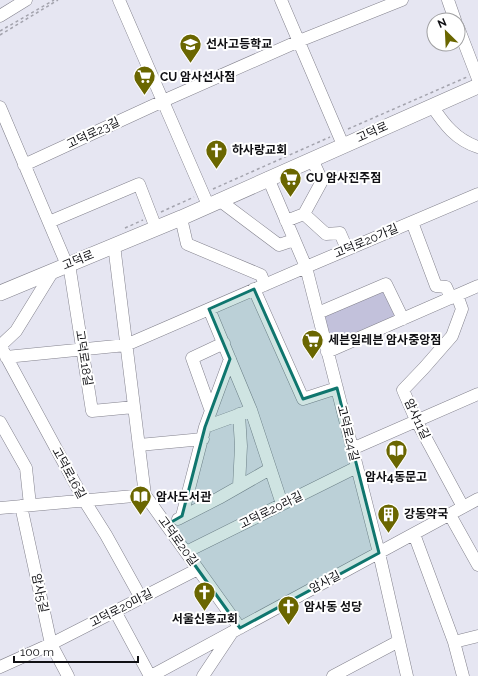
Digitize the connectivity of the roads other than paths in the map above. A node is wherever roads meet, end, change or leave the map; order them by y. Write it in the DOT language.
graph roads {
  1 [pos="26,0"];
  2 [pos="119,0"];
  3 [pos="281,0"];
  4 [pos="402,0"];
  5 [pos="448,0"];
  6 [pos="452,12"];
  7 [pos="0,16"];
  8 [pos="299,42"];
  9 [pos="466,49"];
  10 [pos="477,79"];
  11 [pos="163,101"];
  12 [pos="432,106"];
  13 [pos="0,107"];
  14 [pos="341,139"];
  15 [pos="478,146"];
  16 [pos="312,159"];
  17 [pos="24,165"];
  18 [pos="268,178"];
  19 [pos="478,194"];
  20 [pos="210,200"];
  21 [pos="304,214"];
  22 [pos="181,218"];
  23 [pos="49,222"];
  24 [pos="154,222"];
  25 [pos="286,222"];
  26 [pos="412,222"];
  27 [pos="294,240"];
  28 [pos="114,245"];
  29 [pos="347,249"];
  30 [pos="68,264"];
  31 [pos="306,267"];
  32 [pos="53,271"];
  33 [pos="478,286"];
  34 [pos="259,287"];
  35 [pos="0,293"];
  36 [pos="454,296"];
  37 [pos="209,309"];
  38 [pos="318,313"];
  39 [pos="403,319"];
  40 [pos="224,343"];
  41 [pos="126,345"];
  42 [pos="0,346"];
  43 [pos="83,349"];
  44 [pos="327,352"];
  45 [pos="6,357"];
  46 [pos="230,359"];
  47 [pos="337,388"];
  48 [pos="478,394"];
  49 [pos="134,407"];
  50 [pos="251,410"];
  51 [pos="211,411"];
  52 [pos="239,414"];
  53 [pos="416,420"];
  54 [pos="0,422"];
  55 [pos="204,433"];
  56 [pos="139,445"];
  57 [pos="352,449"];
  58 [pos="357,467"];
  59 [pos="270,469"];
  60 [pos="239,486"];
  61 [pos="145,495"];
  62 [pos="478,499"];
  63 [pos="84,500"];
  64 [pos="282,504"];
  65 [pos="25,506"];
  66 [pos="463,507"];
  67 [pos="0,508"];
  68 [pos="450,515"];
  69 [pos="182,516"];
  70 [pos="166,525"];
  71 [pos="414,534"];
  72 [pos="186,552"];
  73 [pos="475,552"];
  74 [pos="379,553"];
  75 [pos="478,565"];
  76 [pos="198,569"];
  77 [pos="141,598"];
  78 [pos="115,611"];
  79 [pos="236,630"];
  80 [pos="478,636"];
  81 [pos="399,641"];
  82 [pos="454,642"];
  83 [pos="51,644"];
  84 [pos="0,668"];
  85 [pos="68,676"];
  86 [pos="150,676"];
  87 [pos="203,676"];
  88 [pos="333,676"];
  89 [pos="407,676"];
  90 [pos="463,676"];
  1 -- 7 [label="street"];
  2 -- 11 [label="street"];
  3 -- 8 [label="street"];
  4 -- 8 [label="street, 고덕로23길"];
  5 -- 6 [label="street"];
  8 -- 11 [label="street, 고덕로23길"];
  8 -- 14 [label="street"];
  9 -- 10 [label="street"];
  10 -- 12 [label="main road, 고덕로"];
  11 -- 17 [label="street, 고덕로23길"];
  11 -- 20 [label="street"];
  12 -- 14 [label="main road, 고덕로"];
  12 -- 15 [label="street"];
  13 -- 17 [label="street, 고덕로18길"];
  14 -- 16 [label="main road, 고덕로"];
  16 -- 18 [label="main road, 고덕로"];
  16 -- 21 [label="street"];
  17 -- 23 [label="street, 고덕로18길"];
  18 -- 20 [label="main road, 고덕로"];
  18 -- 25 [label="street, 고덕로24길"];
  19 -- 26 [label="street, 고덕로20가길"];
  20 -- 22 [label="main road, 고덕로"];
  20 -- 27 [label="street"];
  21 -- 25 [label="street"];
  21 -- 29 [label="street"];
  22 -- 24 [label="main road, 고덕로"];
  22 -- 34 [label="street"];
  23 -- 24 [label="street"];
  23 -- 30 [label="street, 고덕로18길"];
  24 -- 28 [label="main road, 고덕로"];
  25 -- 27 [label="street, 고덕로24길"];
  26 -- 29 [label="street, 고덕로20가길"];
  26 -- 36 [label="street"];
  27 -- 31 [label="street, 고덕로24길"];
  28 -- 30 [label="main road, 고덕로"];
  28 -- 41 [label="street, 고덕로20길"];
  29 -- 31 [label="street, 고덕로20가길"];
  30 -- 32 [label="main road, 고덕로"];
  30 -- 43 [label="street, 고덕로18길"];
  31 -- 34 [label="street, 고덕로20가길"];
  31 -- 38 [label="street, 고덕로24길"];
  32 -- 35 [label="main road, 고덕로"];
  32 -- 42 [label="street"];
  33 -- 36 [label="street"];
  34 -- 37 [label="street, 고덕로20가길"];
  34 -- 47 [label="street"];
  36 -- 39 [label="street"];
  36 -- 53 [label="street, 암사11길"];
  37 -- 40 [label="street"];
  37 -- 41 [label="street, 고덕로20가길"];
  38 -- 39 [label="street"];
  38 -- 44 [label="street, 고덕로24길"];
  39 -- 44 [label="street"];
  40 -- 46 [label="street"];
  40 -- 51 [label="street"];
  41 -- 43 [label="street"];
  41 -- 49 [label="street, 고덕로20길"];
  42 -- 45 [label="street, 고덕로16길"];
  43 -- 45 [label="street"];
  43 -- 49 [label="street, 고덕로18길"];
  44 -- 47 [label="street, 고덕로24길"];
  45 -- 63 [label="street, 고덕로16길"];
  46 -- 50 [label="street"];
  46 -- 51 [label="street"];
  47 -- 57 [label="street, 고덕로24길"];
  48 -- 53 [label="street"];
  49 -- 56 [label="street, 고덕로20길"];
  50 -- 52 [label="street"];
  50 -- 59 [label="street"];
  51 -- 55 [label="street"];
  52 -- 55 [label="street"];
  52 -- 60 [label="street"];
  53 -- 57 [label="street"];
  53 -- 66 [label="street, 암사11길"];
  54 -- 65 [label="street, 암사5길"];
  55 -- 56 [label="street"];
  55 -- 69 [label="street"];
  56 -- 61 [label="street, 고덕로20길"];
  57 -- 58 [label="street, 고덕로24길"];
  58 -- 64 [label="street, 고덕로20라길"];
  58 -- 74 [label="street, 고덕로24길"];
  59 -- 60 [label="street"];
  59 -- 64 [label="street"];
  60 -- 69 [label="street"];
  61 -- 63 [label="street"];
  61 -- 70 [label="street, 고덕로20길"];
  62 -- 66 [label="street, 암사길"];
  63 -- 65 [label="street"];
  63 -- 77 [label="street, 고덕로16길"];
  64 -- 72 [label="street, 고덕로20라길"];
  65 -- 67 [label="street"];
  65 -- 83 [label="street, 암사5길"];
  66 -- 68 [label="street, 암사길"];
  68 -- 71 [label="street, 암사길"];
  68 -- 73 [label="street"];
  69 -- 70 [label="street"];
  70 -- 72 [label="street, 고덕로20길"];
  71 -- 74 [label="street, 암사길"];
  71 -- 82 [label="street"];
  72 -- 76 [label="street, 고덕로20길"];
  73 -- 75 [label="street"];
  74 -- 79 [label="street, 암사길"];
  74 -- 81 [label="street, 고덕로24길"];
  76 -- 77 [label="street, 고덕로20마길"];
  76 -- 79 [label="street, 고덕로20길"];
  77 -- 78 [label="street, 고덕로20마길"];
  78 -- 83 [label="street, 고덕로20마길"];
  78 -- 86 [label="street, 암사길"];
  79 -- 86 [label="street, 암사길"];
  79 -- 87 [label="street"];
  80 -- 82 [label="street"];
  81 -- 88 [label="street"];
  81 -- 89 [label="street, 고덕로24길"];
  82 -- 90 [label="street"];
  83 -- 84 [label="street, 고덕로20마길"];
  83 -- 85 [label="street, 암사5길"];
}
